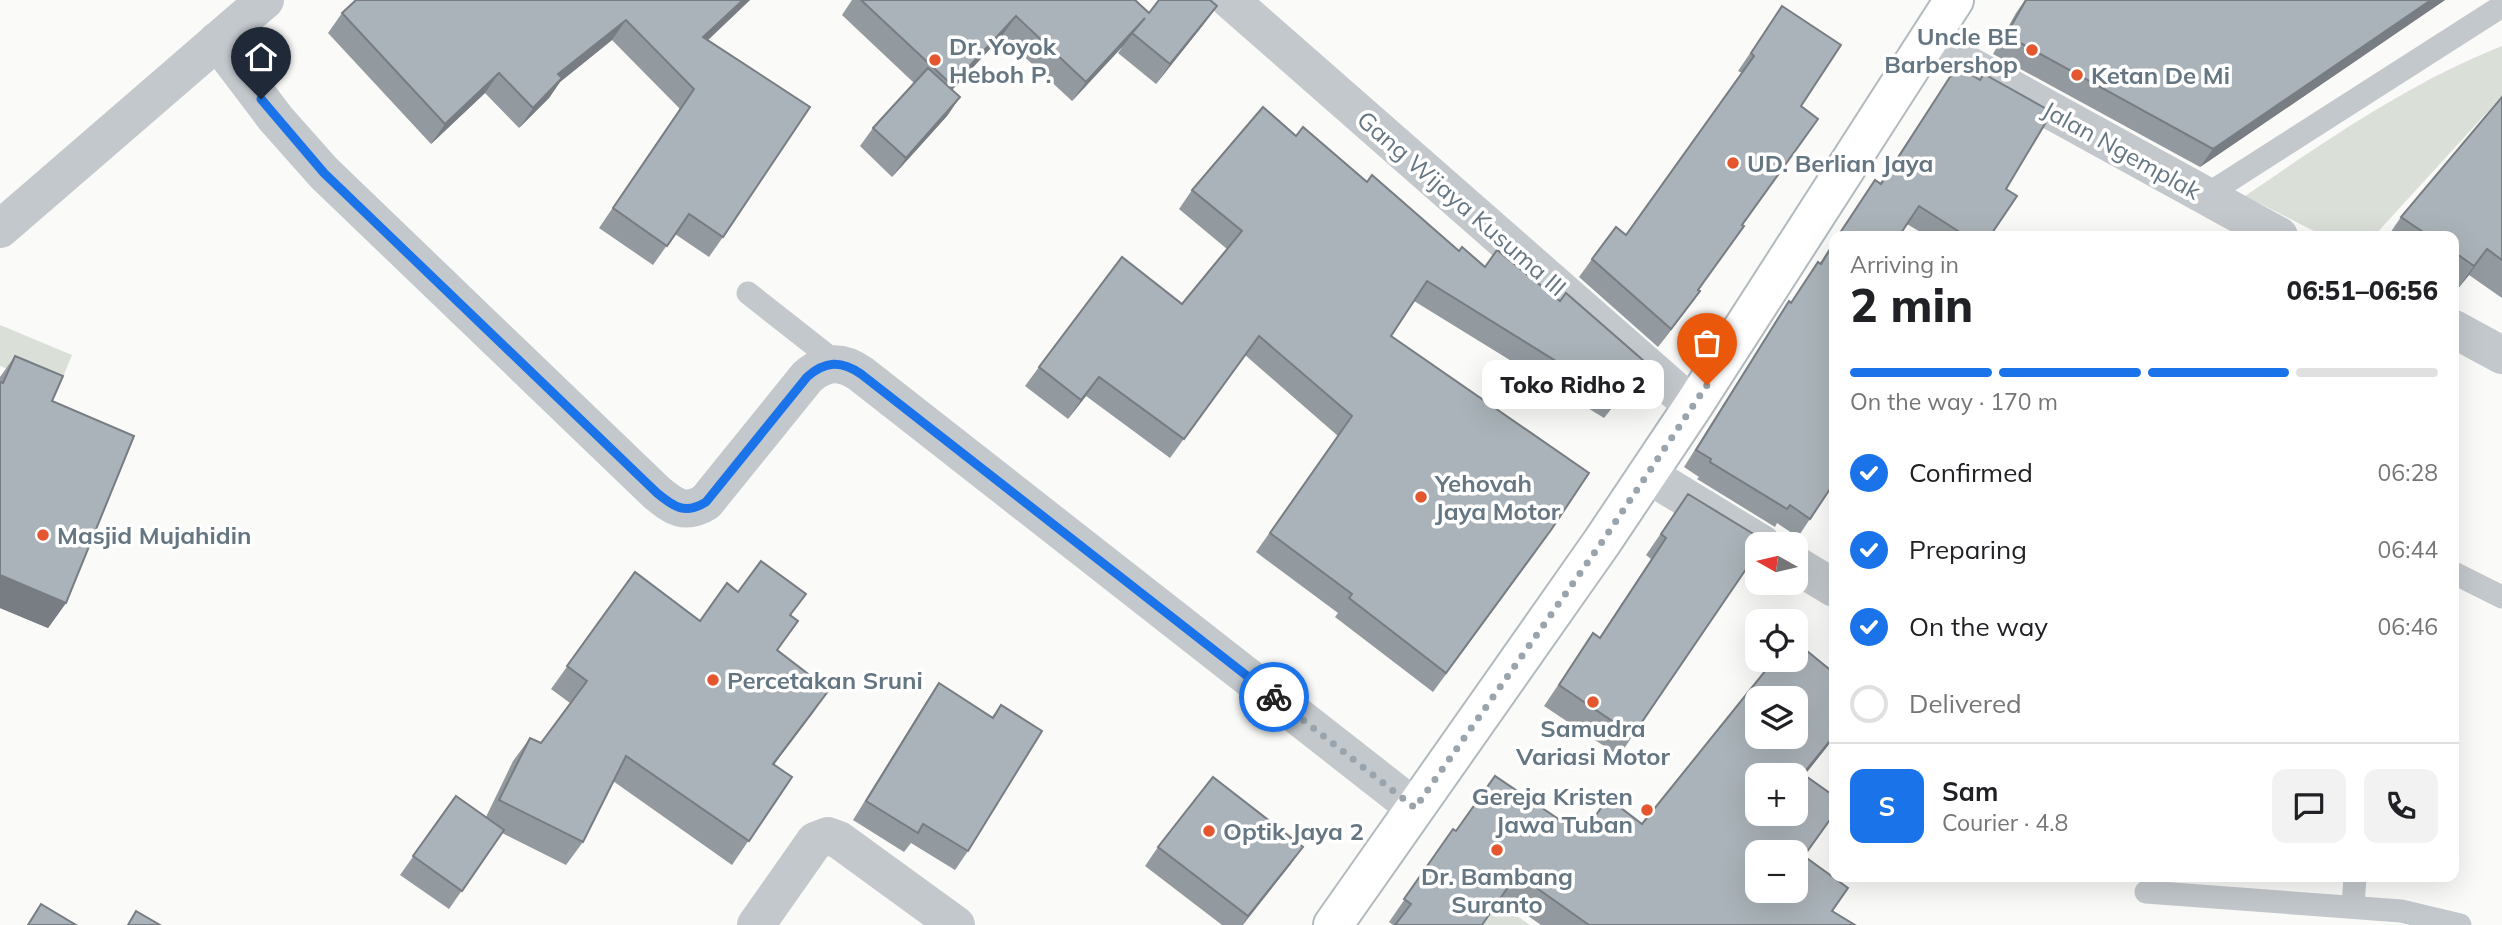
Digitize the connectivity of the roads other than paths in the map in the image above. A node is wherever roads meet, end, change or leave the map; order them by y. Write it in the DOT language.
graph roads {
  1 [pos="265,0"];
  2 [pos="1230,0"];
  3 [pos="1946,3"];
  4 [pos="2502,6"];
  5 [pos="217,41"];
  6 [pos="1928,43"];
  7 [pos="2205,196"];
  8 [pos="0,229"];
  9 [pos="2270,231"];
  10 [pos="748,293"];
  11 [pos="2459,337"];
  12 [pos="2502,355"];
  13 [pos="837,363"];
  14 [pos="1693,406"];
  15 [pos="1647,474"];
  16 [pos="1745,534"];
  17 [pos="1808,572"];
  18 [pos="2459,576"];
  19 [pos="1829,585"];
  20 [pos="2502,597"];
  21 [pos="1415,808"];
  22 [pos="2355,882"];
  23 [pos="2146,892"];
  24 [pos="2353,906"];
  25 [pos="756,925"];
  26 [pos="956,925"];
  27 [pos="1333,925"];
  28 [pos="2460,925"];
  1 -- 5 [label="street"];
  2 -- 14 [label="street, Gang Wijaya Kusuma III"];
  3 -- 6 [label="main road"];
  4 -- 7 [label="lane"];
  5 -- 8 [label="street"];
  5 -- 13 [label="street"];
  6 -- 7 [label="street, Jalan Ngemplak"];
  6 -- 14 [label="main road"];
  7 -- 9 [label="street, Jalan Ngemplak"];
  10 -- 13 [label="lane"];
  11 -- 12 [label="street"];
  13 -- 21 [label="street"];
  14 -- 15 [label="main road"];
  15 -- 16 [label="street"];
  15 -- 21 [label="main road"];
  17 -- 19 [label="street"];
  18 -- 20 [label="lane"];
  21 -- 27 [label="main road"];
  22 -- 24 [label="lane"];
  23 -- 24 [label="lane"];
  24 -- 28 [label="lane"];
  25 -- 26 [label="street"];
}
